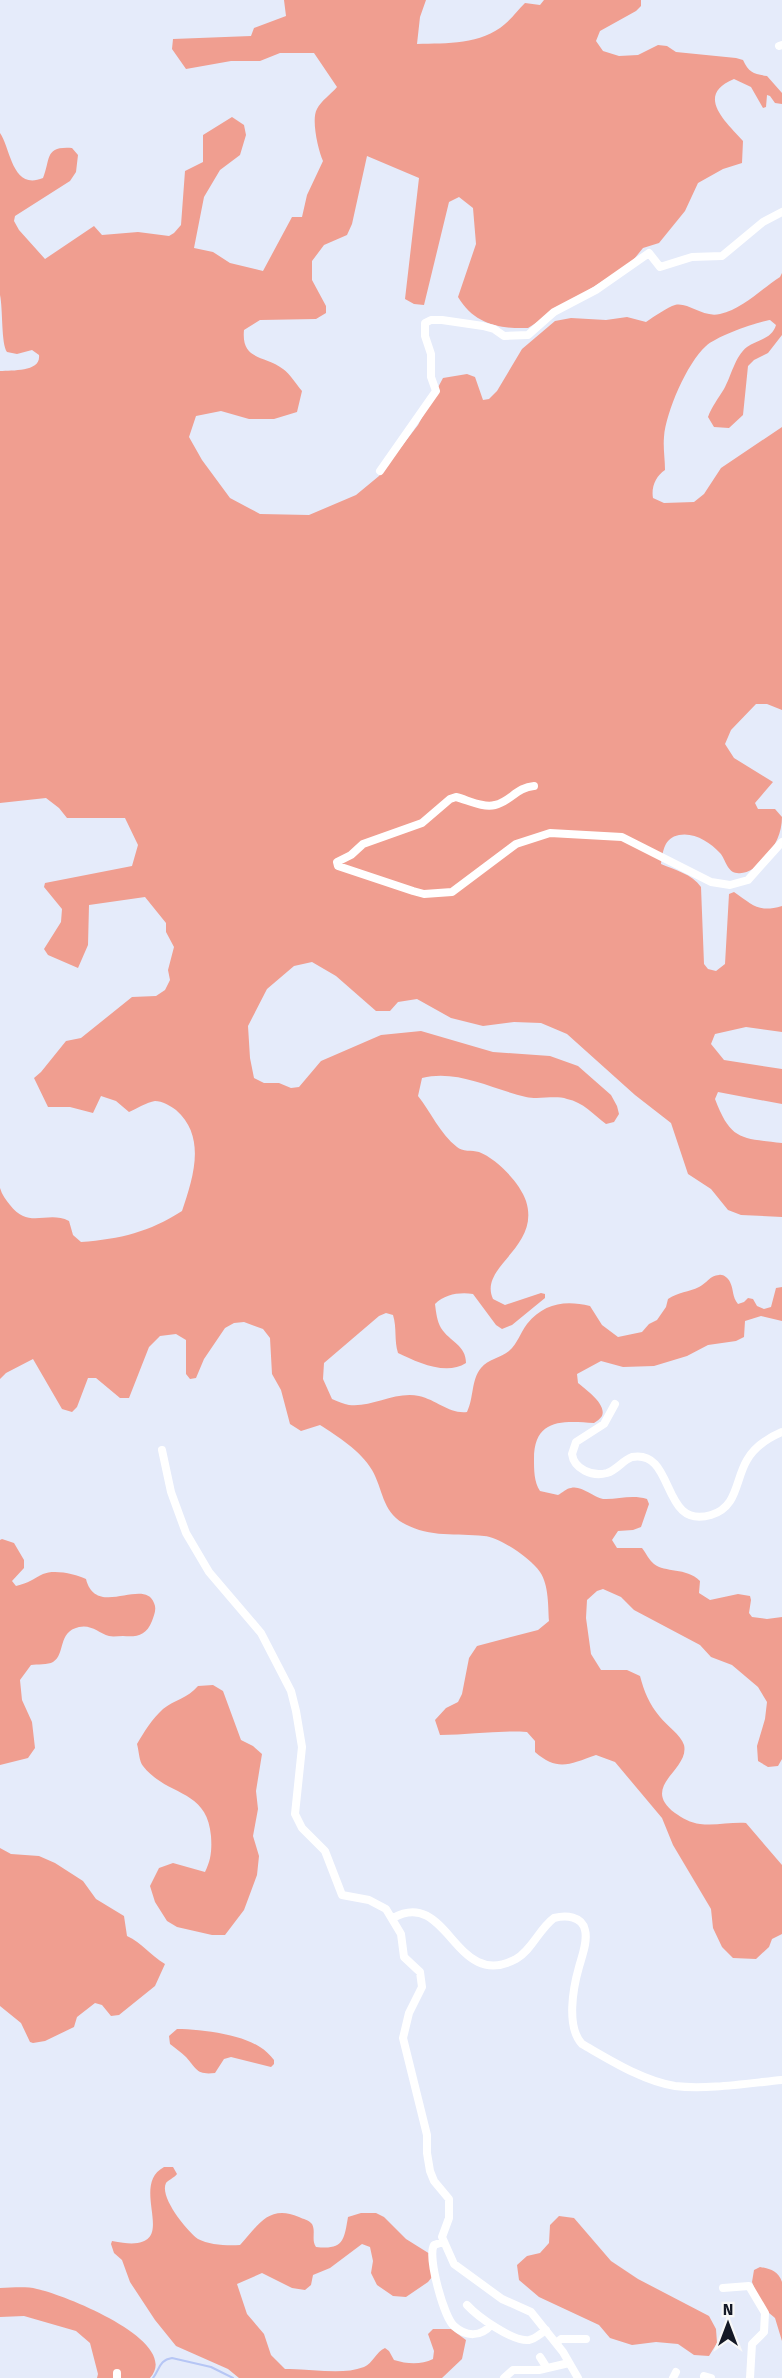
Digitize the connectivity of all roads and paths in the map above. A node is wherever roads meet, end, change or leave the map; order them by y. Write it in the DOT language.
graph roads {
  1 [pos="782,212"];
  2 [pos="380,471"];
  3 [pos="534,786"];
  4 [pos="782,842"];
  5 [pos="615,1404"];
  6 [pos="782,1432"];
  7 [pos="162,1450"];
  8 [pos="393,1918"];
  9 [pos="782,2080"];
  10 [pos="443,2242"];
  11 [pos="723,2288"];
  12 [pos="467,2305"];
  13 [pos="491,2325"];
  14 [pos="546,2331"];
  15 [pos="586,2338"];
  16 [pos="556,2343"];
  17 [pos="540,2357"];
  18 [pos="569,2362"];
  19 [pos="547,2368"];
  20 [pos="504,2378"];
  21 [pos="578,2378"];
  22 [pos="750,2378"];
  1 -- 2 [label="street"];
  3 -- 4 [label="street"];
  5 -- 6 [label="street"];
  7 -- 8 [label="street"];
  8 -- 9 [label="street"];
  8 -- 10 [label="street"];
  10 -- 13 [label="street"];
  10 -- 14 [label="street"];
  11 -- 22 [label="street"];
  12 -- 13 [label="street"];
  13 -- 14 [label="street"];
  14 -- 16 [label="street"];
  15 -- 16 [label="street"];
  16 -- 18 [label="street"];
  17 -- 19 [label="street"];
  18 -- 19 [label="street"];
  18 -- 21 [label="street"];
  19 -- 20 [label="street"];
}
